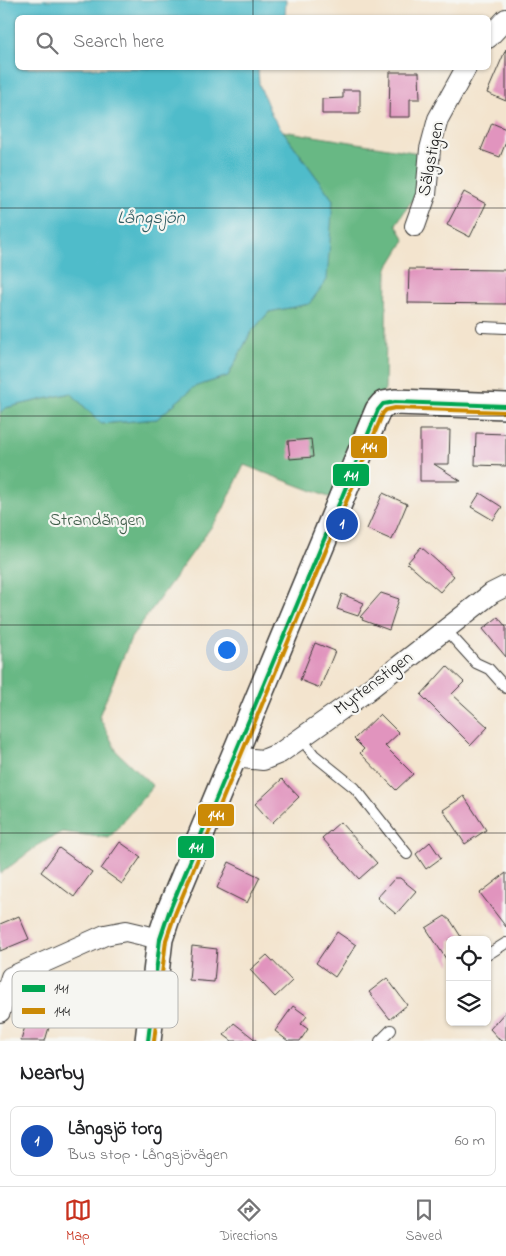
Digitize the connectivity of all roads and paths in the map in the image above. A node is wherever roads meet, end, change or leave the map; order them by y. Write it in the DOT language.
graph roads {
  1 [pos="506,19"];
  2 [pos="491,35"];
  3 [pos="465,70"];
  4 [pos="415,226"];
  5 [pos="482,327"];
  6 [pos="506,328"];
  7 [pos="506,406"];
  8 [pos="506,586"];
  9 [pos="446,630"];
  10 [pos="506,688"];
  11 [pos="301,738"];
  12 [pos="233,757"];
  13 [pos="407,854"];
  14 [pos="160,940"];
  15 [pos="506,943"];
  16 [pos="491,952"];
  17 [pos="24,971"];
  18 [pos="156,971"];
  19 [pos="6,979"];
  20 [pos="0,1012"];
  21 [pos="150,1028"];
  22 [pos="391,1030"];
  23 [pos="148,1041"];
  24 [pos="380,1041"];
  1 -- 2 [label="street"];
  3 -- 4 [label="street, Sälgstigen"];
  5 -- 6 [label="lane"];
  7 -- 12 [label="street"];
  8 -- 9 [label="street, Myrtenstigen"];
  9 -- 10 [label="lane"];
  9 -- 11 [label="street, Myrtenstigen"];
  11 -- 12 [label="street, Myrtenstigen"];
  11 -- 13 [label="lane"];
  12 -- 14 [label="street"];
  14 -- 17 [label="street"];
  14 -- 18 [label="street"];
  15 -- 16 [label="lane"];
  19 -- 20 [label="street"];
  21 -- 23 [label="street"];
  22 -- 24 [label="lane"];
}
